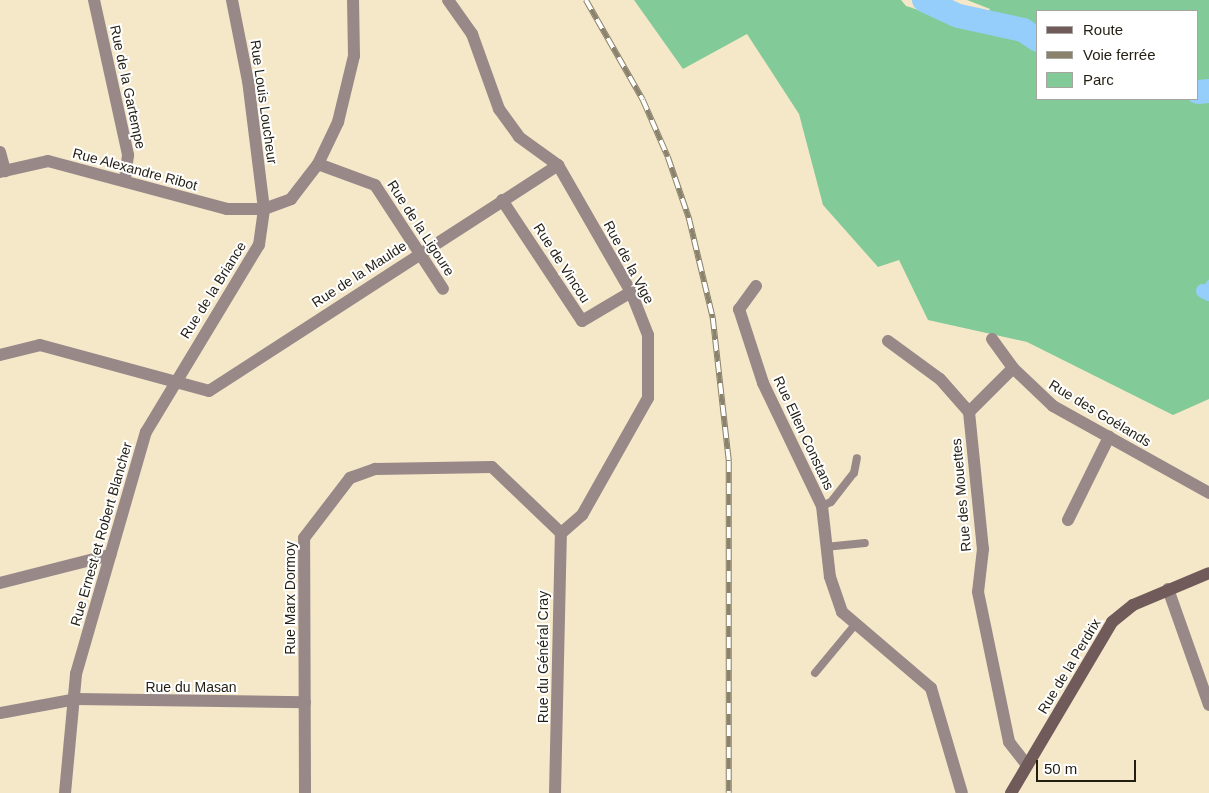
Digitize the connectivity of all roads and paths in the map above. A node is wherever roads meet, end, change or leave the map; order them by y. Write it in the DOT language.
graph roads {
  1 [pos="94,0"];
  2 [pos="232,0"];
  3 [pos="353,0"];
  4 [pos="448,0"];
  5 [pos="0,152"];
  6 [pos="318,164"];
  7 [pos="558,165"];
  8 [pos="2,172"];
  9 [pos="125,181"];
  10 [pos="502,200"];
  11 [pos="264,210"];
  12 [pos="421,252"];
  13 [pos="756,286"];
  14 [pos="443,289"];
  15 [pos="631,292"];
  16 [pos="992,338"];
  17 [pos="888,341"];
  18 [pos="0,355"];
  19 [pos="1013,368"];
  20 [pos="173,384"];
  21 [pos="969,412"];
  22 [pos="1109,437"];
  23 [pos="857,458"];
  24 [pos="1209,493"];
  25 [pos="822,506"];
  26 [pos="1068,520"];
  27 [pos="561,533"];
  28 [pos="865,543"];
  29 [pos="825,547"];
  30 [pos="110,555"];
  31 [pos="1209,573"];
  32 [pos="0,583"];
  33 [pos="1168,589"];
  34 [pos="854,626"];
  35 [pos="815,673"];
  36 [pos="76,699"];
  37 [pos="305,702"];
  38 [pos="1209,705"];
  39 [pos="0,713"];
  40 [pos="1027,765"];
  41 [pos="558,789"];
  42 [pos="70,791"];
  43 [pos="305,793"];
  44 [pos="962,793"];
  45 [pos="1011,793"];
  1 -- 9 [label="street, Rue de la Gartempe"];
  2 -- 11 [label="street, Rue Louis Loucheur"];
  3 -- 6 [label="street"];
  4 -- 7 [label="street"];
  5 -- 8 [label="street"];
  6 -- 11 [label="street"];
  6 -- 12 [label="street, Rue de la Ligoure"];
  7 -- 10 [label="street, Rue de la Maulde"];
  7 -- 15 [label="street, Rue de la Vige"];
  8 -- 9 [label="street, Rue Alexandre Ribot"];
  9 -- 11 [label="street, Rue Alexandre Ribot"];
  10 -- 12 [label="street, Rue de la Maulde"];
  10 -- 15 [label="street, Rue de Vincou"];
  11 -- 20 [label="street, Rue de la Briance"];
  12 -- 14 [label="street, Rue de la Ligoure"];
  12 -- 20 [label="street, Rue de la Maulde"];
  13 -- 25 [label="street, Rue Ellen Constans"];
  15 -- 27 [label="street, Rue de la Vige"];
  16 -- 19 [label="street, Rue des Goélands"];
  17 -- 21 [label="street"];
  18 -- 20 [label="street, Rue de la Maulde"];
  19 -- 21 [label="street"];
  19 -- 22 [label="street, Rue des Goélands"];
  20 -- 30 [label="street, Rue Ernest et Robert Blancher"];
  21 -- 40 [label="street, Rue des Mouettes"];
  22 -- 24 [label="street, Rue des Goélands"];
  22 -- 26 [label="street"];
  23 -- 25 [label="lane"];
  25 -- 29 [label="street, Rue Ellen Constans"];
  27 -- 37 [label="street, Rue Marx Dormoy"];
  27 -- 41 [label="street, Rue du Général Cray"];
  28 -- 29 [label="lane"];
  29 -- 34 [label="street, Rue Ellen Constans"];
  30 -- 32 [label="street"];
  30 -- 36 [label="street, Rue Ernest et Robert Blancher"];
  31 -- 33 [label="street, Rue de la Perdrix"];
  33 -- 38 [label="street"];
  33 -- 40 [label="street, Rue de la Perdrix"];
  34 -- 35 [label="lane"];
  34 -- 44 [label="street, Rue Ellen Constans"];
  36 -- 37 [label="street, Rue du Masan"];
  36 -- 39 [label="street, Rue du Masan"];
  36 -- 42 [label="street, Rue Ernest et Robert Blancher"];
  37 -- 43 [label="street, Rue Marx Dormoy"];
  40 -- 45 [label="street, Rue de la Perdrix"];
}
